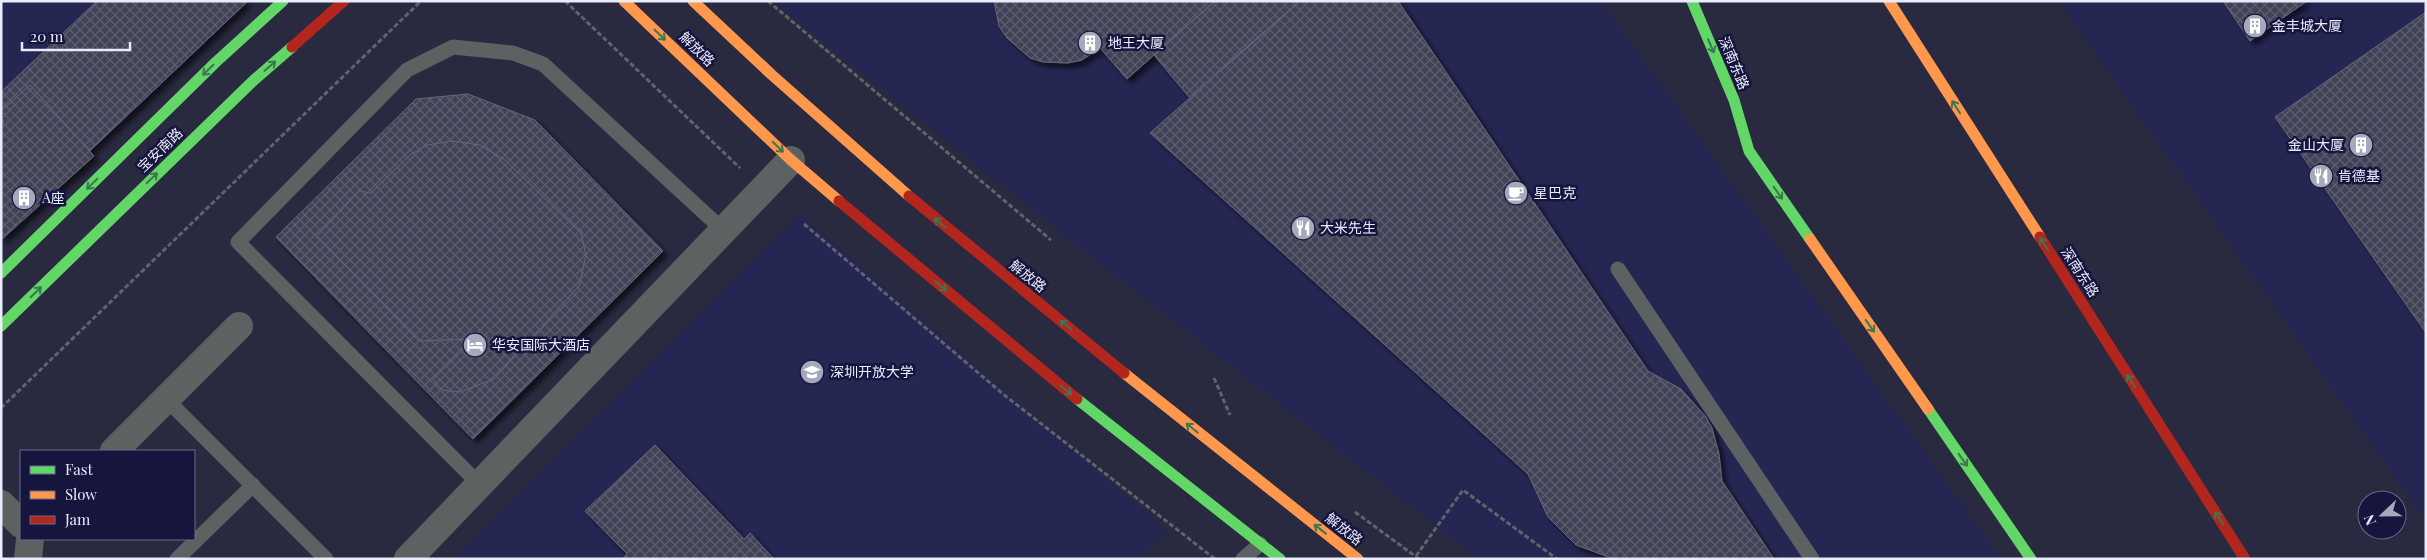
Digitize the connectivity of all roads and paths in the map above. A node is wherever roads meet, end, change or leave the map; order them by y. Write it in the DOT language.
graph roads {
  1 [pos="283,1"];
  2 [pos="344,1"];
  3 [pos="421,1"];
  4 [pos="565,1"];
  5 [pos="624,1"];
  6 [pos="693,1"];
  7 [pos="768,1"];
  8 [pos="1692,1"];
  9 [pos="1889,1"];
  10 [pos="791,160"];
  11 [pos="742,170"];
  12 [pos="804,224"];
  13 [pos="724,231"];
  14 [pos="1051,240"];
  15 [pos="1618,269"];
  16 [pos="1,273"];
  17 [pos="1,326"];
  18 [pos="239,326"];
  19 [pos="1214,378"];
  20 [pos="166,399"];
  21 [pos="1,408"];
  22 [pos="1231,416"];
  23 [pos="115,450"];
  24 [pos="479,484"];
  25 [pos="253,485"];
  26 [pos="1,504"];
  27 [pos="1349,507"];
  28 [pos="20,523"];
  29 [pos="30,540"];
  30 [pos="1260,544"];
  31 [pos="1418,558"];
  32 [pos="28,559"];
  33 [pos="177,559"];
  34 [pos="326,559"];
  35 [pos="408,559"];
  36 [pos="1215,559"];
  37 [pos="1244,559"];
  38 [pos="1280,559"];
  39 [pos="1358,559"];
  40 [pos="1557,559"];
  41 [pos="1812,559"];
  42 [pos="2031,559"];
  43 [pos="2245,559"];
  1 -- 16 [label="street, 宝安南路, one-way"];
  17 -- 2 [label="street, 宝安南路, one-way"];
  3 -- 21 [label="path"];
  4 -- 11 [label="path"];
  5 -- 10 [label="street, 解放路, one-way"];
  39 -- 6 [label="street, 解放路, one-way"];
  7 -- 14 [label="path"];
  8 -- 42 [label="street, 深南东路, one-way"];
  43 -- 9 [label="street, 深南东路, one-way"];
  10 -- 13 [label="street"];
  10 -- 30 [label="street, 解放路, one-way"];
  12 -- 36 [label="path"];
  13 -- 24 [label="street"];
  13 -- 24 [label="lane"];
  15 -- 41 [label="lane"];
  18 -- 20 [label="street"];
  19 -- 22 [label="path"];
  20 -- 23 [label="street"];
  20 -- 25 [label="lane"];
  24 -- 35 [label="street"];
  25 -- 33 [label="lane"];
  25 -- 34 [label="lane"];
  26 -- 28 [label="street"];
  27 -- 31 [label="path"];
  29 -- 32 [label="street"];
  30 -- 37 [label="lane"];
  30 -- 38 [label="street, 解放路"];
  31 -- 40 [label="path"];
}
